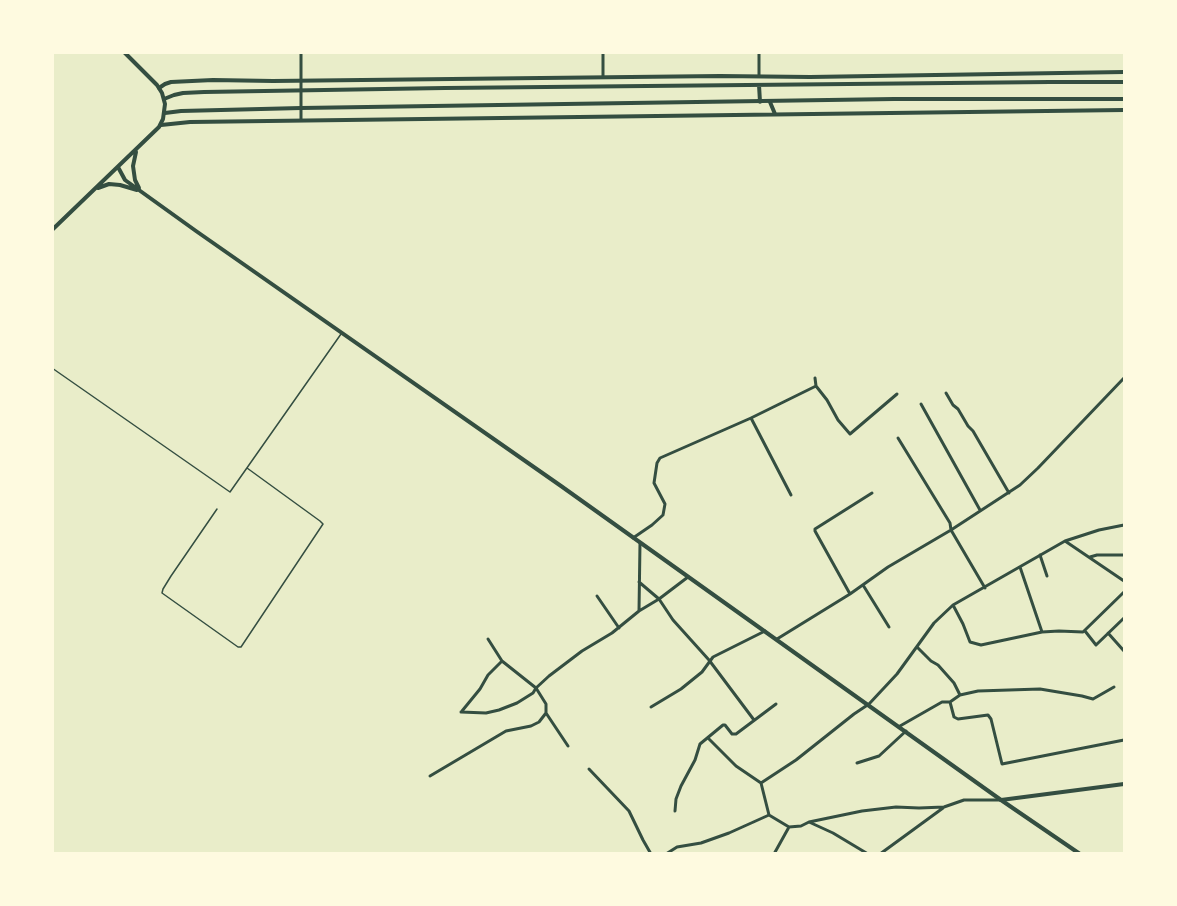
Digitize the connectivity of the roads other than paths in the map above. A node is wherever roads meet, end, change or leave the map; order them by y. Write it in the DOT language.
graph roads {
  1 [pos="124,52"];
  2 [pos="301,52"];
  3 [pos="603,52"];
  4 [pos="759,52"];
  5 [pos="1125,72"];
  6 [pos="759,76"];
  7 [pos="603,77"];
  8 [pos="301,80"];
  9 [pos="1125,82"];
  10 [pos="759,85"];
  11 [pos="159,88"];
  12 [pos="301,91"];
  13 [pos="164,99"];
  14 [pos="1125,99"];
  15 [pos="760,102"];
  16 [pos="770,102"];
  17 [pos="301,108"];
  18 [pos="1125,110"];
  19 [pos="165,112"];
  20 [pos="775,114"];
  21 [pos="301,120"];
  22 [pos="161,125"];
  23 [pos="137,149"];
  24 [pos="118,167"];
  25 [pos="141,192"];
  26 [pos="90,194"];
  27 [pos="52,230"];
  28 [pos="341,334"];
  29 [pos="52,368"];
  30 [pos="815,378"];
  31 [pos="1125,378"];
  32 [pos="816,386"];
  33 [pos="946,393"];
  34 [pos="897,394"];
  35 [pos="921,404"];
  36 [pos="751,418"];
  37 [pos="898,438"];
  38 [pos="247,468"];
  39 [pos="872,493"];
  40 [pos="1009,493"];
  41 [pos="791,495"];
  42 [pos="217,509"];
  43 [pos="980,510"];
  44 [pos="1125,525"];
  45 [pos="951,530"];
  46 [pos="633,538"];
  47 [pos="1065,541"];
  48 [pos="640,543"];
  49 [pos="1040,554"];
  50 [pos="1125,555"];
  51 [pos="1090,557"];
  52 [pos="1020,567"];
  53 [pos="1125,573"];
  54 [pos="1117,575"];
  55 [pos="1047,576"];
  56 [pos="688,577"];
  57 [pos="1125,581"];
  58 [pos="639,582"];
  59 [pos="863,585"];
  60 [pos="985,588"];
  61 [pos="1125,592"];
  62 [pos="850,594"];
  63 [pos="597,596"];
  64 [pos="659,599"];
  65 [pos="953,605"];
  66 [pos="639,611"];
  67 [pos="1125,618"];
  68 [pos="890,627"];
  69 [pos="619,628"];
  70 [pos="765,631"];
  71 [pos="1085,631"];
  72 [pos="1042,632"];
  73 [pos="1108,633"];
  74 [pos="488,639"];
  75 [pos="777,639"];
  76 [pos="916,646"];
  77 [pos="1124,651"];
  78 [pos="709,660"];
  79 [pos="502,661"];
  80 [pos="1114,687"];
  81 [pos="536,688"];
  82 [pos="960,695"];
  83 [pos="950,702"];
  84 [pos="776,704"];
  85 [pos="869,704"];
  86 [pos="651,707"];
  87 [pos="546,713"];
  88 [pos="754,720"];
  89 [pos="900,726"];
  90 [pos="906,731"];
  91 [pos="708,738"];
  92 [pos="1125,740"];
  93 [pos="568,746"];
  94 [pos="858,763"];
  95 [pos="589,769"];
  96 [pos="430,776"];
  97 [pos="761,783"];
  98 [pos="1125,784"];
  99 [pos="1002,800"];
  100 [pos="944,807"];
  101 [pos="675,811"];
  102 [pos="769,815"];
  103 [pos="809,822"];
  104 [pos="789,827"];
  105 [pos="651,854"];
  106 [pos="666,854"];
  107 [pos="774,854"];
  108 [pos="868,854"];
  109 [pos="880,854"];
  110 [pos="1080,854"];
  1 -- 11 [label="main road"];
  2 -- 8 [label="street"];
  3 -- 7 [label="street"];
  4 -- 6 [label="street"];
  5 -- 6 [label="main road"];
  6 -- 7 [label="main road"];
  7 -- 8 [label="main road"];
  8 -- 11 [label="main road"];
  8 -- 12 [label="street"];
  9 -- 10 [label="main road"];
  10 -- 12 [label="main road"];
  10 -- 15 [label="main road"];
  11 -- 13 [label="main road"];
  12 -- 13 [label="main road"];
  12 -- 17 [label="street"];
  13 -- 19 [label="main road"];
  14 -- 16 [label="main road"];
  15 -- 16 [label="main road"];
  15 -- 17 [label="main road"];
  16 -- 20 [label="main road"];
  17 -- 19 [label="main road"];
  17 -- 21 [label="street"];
  18 -- 20 [label="main road"];
  19 -- 22 [label="main road"];
  20 -- 21 [label="main road"];
  21 -- 22 [label="main road"];
  22 -- 23 [label="main road"];
  23 -- 24 [label="main road"];
  23 -- 25 [label="main road"];
  24 -- 25 [label="main road"];
  24 -- 26 [label="main road"];
  25 -- 26 [label="main road"];
  25 -- 28 [label="main road"];
  26 -- 27 [label="main road"];
  28 -- 38 [label="lane"];
  28 -- 46 [label="main road"];
  29 -- 38 [label="lane"];
  30 -- 32 [label="street"];
  31 -- 40 [label="street"];
  32 -- 34 [label="street"];
  32 -- 36 [label="street"];
  33 -- 40 [label="street"];
  35 -- 43 [label="street"];
  36 -- 41 [label="street"];
  36 -- 46 [label="street"];
  37 -- 45 [label="street"];
  38 -- 42 [label="lane"];
  39 -- 62 [label="street"];
  40 -- 43 [label="street"];
  43 -- 45 [label="street"];
  44 -- 47 [label="street"];
  45 -- 59 [label="street"];
  45 -- 60 [label="street"];
  46 -- 48 [label="main road"];
  47 -- 49 [label="street"];
  47 -- 51 [label="street"];
  48 -- 56 [label="main road"];
  48 -- 58 [label="street"];
  49 -- 52 [label="street"];
  49 -- 55 [label="street"];
  50 -- 51 [label="street"];
  51 -- 54 [label="street"];
  52 -- 60 [label="street"];
  52 -- 72 [label="street"];
  53 -- 54 [label="street"];
  54 -- 57 [label="street"];
  56 -- 64 [label="street"];
  56 -- 70 [label="main road"];
  58 -- 64 [label="street"];
  58 -- 66 [label="street"];
  59 -- 62 [label="street"];
  59 -- 68 [label="street"];
  60 -- 65 [label="street"];
  61 -- 71 [label="street"];
  62 -- 75 [label="street"];
  63 -- 69 [label="street"];
  64 -- 66 [label="street"];
  64 -- 78 [label="street"];
  65 -- 72 [label="street"];
  65 -- 76 [label="street"];
  66 -- 69 [label="street"];
  67 -- 73 [label="street"];
  69 -- 81 [label="street"];
  70 -- 75 [label="main road"];
  70 -- 78 [label="street"];
  71 -- 72 [label="street"];
  71 -- 73 [label="street"];
  73 -- 77 [label="street"];
  74 -- 79 [label="street"];
  75 -- 85 [label="main road"];
  76 -- 82 [label="street"];
  76 -- 85 [label="street"];
  78 -- 86 [label="street"];
  78 -- 88 [label="street"];
  79 -- 81 [label="street"];
  79 -- 81 [label="street"];
  80 -- 82 [label="street"];
  81 -- 87 [label="street"];
  82 -- 83 [label="street"];
  83 -- 89 [label="street"];
  83 -- 92 [label="street"];
  84 -- 88 [label="street"];
  85 -- 89 [label="main road"];
  85 -- 97 [label="street"];
  87 -- 93 [label="street"];
  87 -- 96 [label="street"];
  88 -- 91 [label="street"];
  89 -- 90 [label="main road"];
  90 -- 94 [label="street"];
  90 -- 99 [label="main road"];
  91 -- 97 [label="street"];
  91 -- 101 [label="street"];
  95 -- 105 [label="street"];
  97 -- 102 [label="street"];
  98 -- 99 [label="main road"];
  99 -- 100 [label="street"];
  99 -- 110 [label="main road"];
  100 -- 103 [label="street"];
  100 -- 109 [label="street"];
  102 -- 104 [label="street"];
  102 -- 106 [label="street"];
  103 -- 104 [label="street"];
  103 -- 108 [label="street"];
  104 -- 107 [label="street"];
}
